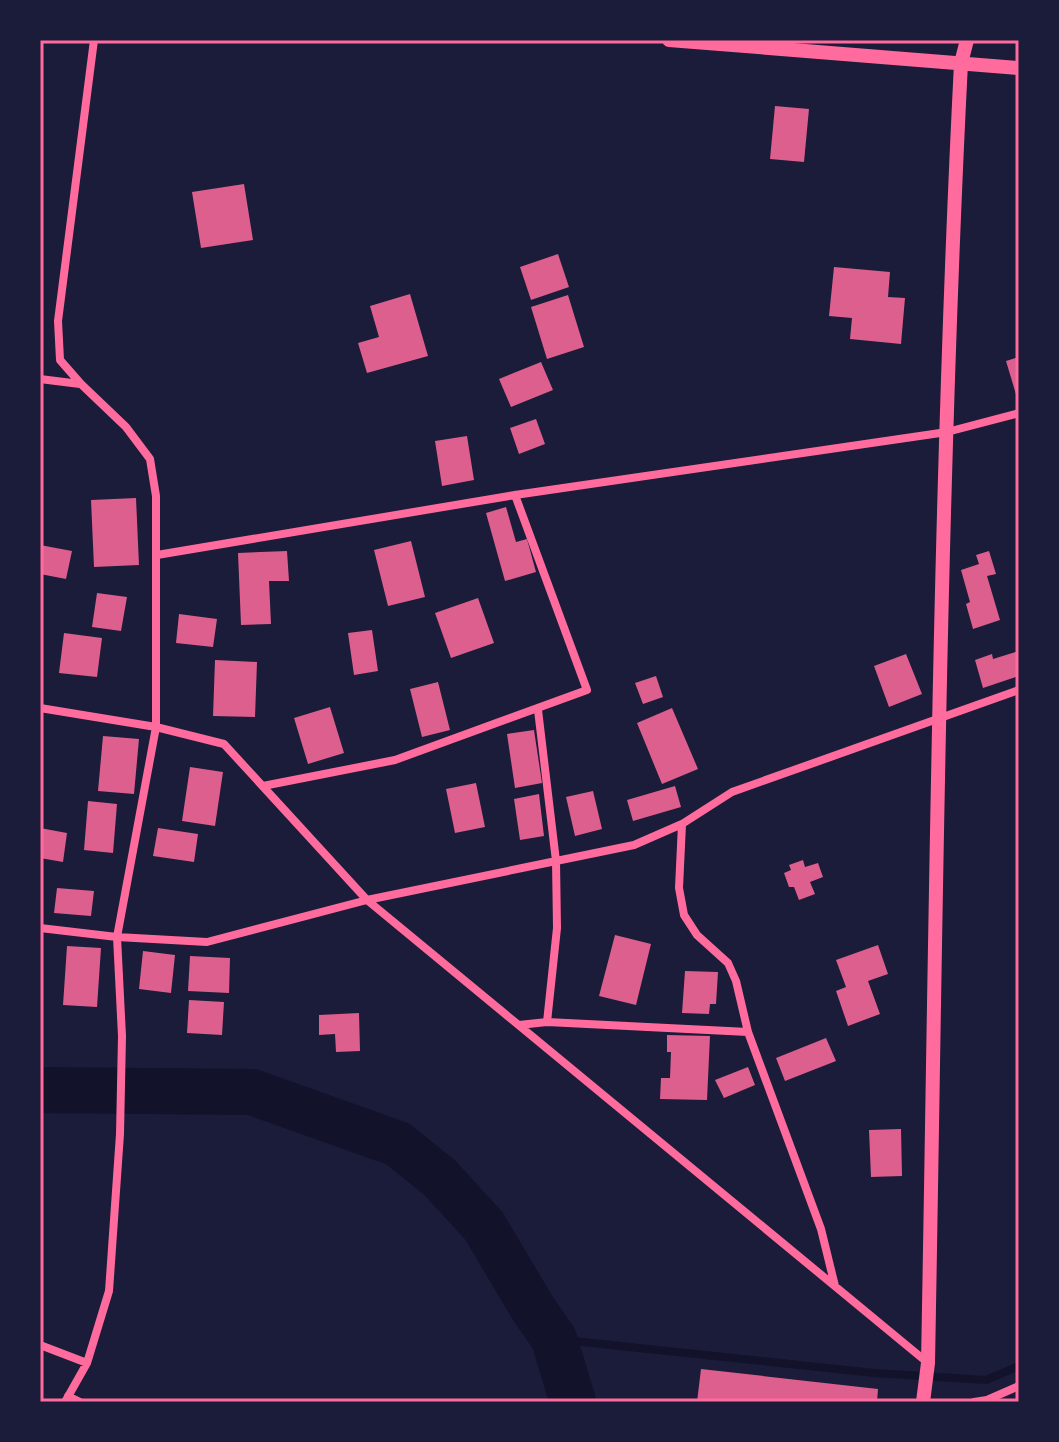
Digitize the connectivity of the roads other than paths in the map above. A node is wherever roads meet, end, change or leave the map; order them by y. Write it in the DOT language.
graph roads {
  1 [pos="94,40"];
  2 [pos="669,40"];
  3 [pos="967,40"];
  4 [pos="961,63"];
  5 [pos="1019,68"];
  6 [pos="40,379"];
  7 [pos="81,384"];
  8 [pos="1019,413"];
  9 [pos="947,432"];
  10 [pos="515,495"];
  11 [pos="157,555"];
  12 [pos="1019,690"];
  13 [pos="40,708"];
  14 [pos="538,710"];
  15 [pos="939,717"];
  16 [pos="156,727"];
  17 [pos="263,786"];
  18 [pos="682,824"];
  19 [pos="556,861"];
  20 [pos="367,900"];
  21 [pos="40,928"];
  22 [pos="117,937"];
  23 [pos="547,1022"];
  24 [pos="519,1025"];
  25 [pos="748,1032"];
  26 [pos="835,1286"];
  27 [pos="40,1345"];
  28 [pos="87,1363"];
  29 [pos="928,1365"];
  30 [pos="1019,1386"];
  31 [pos="924,1397"];
  32 [pos="67,1399"];
  33 [pos="80,1402"];
  34 [pos="974,1402"];
  1 -- 7 [label="street"];
  2 -- 4 [label="street"];
  3 -- 4 [label="street"];
  4 -- 5 [label="street"];
  4 -- 9 [label="street"];
  6 -- 7 [label="street"];
  7 -- 11 [label="street"];
  8 -- 9 [label="street"];
  9 -- 10 [label="street"];
  9 -- 15 [label="street"];
  10 -- 11 [label="street"];
  10 -- 14 [label="street"];
  11 -- 16 [label="street"];
  12 -- 15 [label="street"];
  13 -- 16 [label="street"];
  14 -- 17 [label="street"];
  14 -- 19 [label="street"];
  15 -- 18 [label="street"];
  15 -- 29 [label="street"];
  16 -- 17 [label="street"];
  16 -- 22 [label="street"];
  17 -- 20 [label="street"];
  18 -- 19 [label="street"];
  18 -- 25 [label="street"];
  19 -- 20 [label="street"];
  19 -- 23 [label="street"];
  20 -- 22 [label="street"];
  20 -- 24 [label="street"];
  21 -- 22 [label="street"];
  22 -- 28 [label="street"];
  23 -- 24 [label="street"];
  23 -- 25 [label="street"];
  24 -- 26 [label="street"];
  25 -- 26 [label="street"];
  26 -- 29 [label="street"];
  27 -- 28 [label="street"];
  28 -- 32 [label="street"];
  29 -- 31 [label="street"];
  30 -- 34 [label="street"];
  32 -- 33 [label="street"];
}
